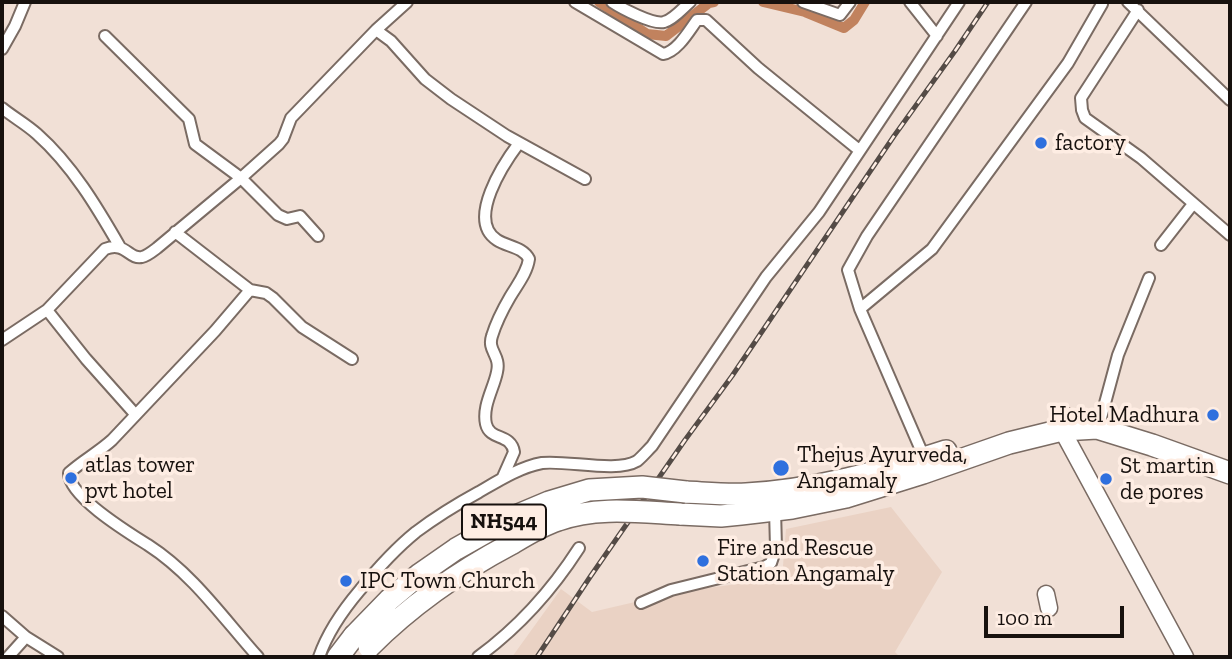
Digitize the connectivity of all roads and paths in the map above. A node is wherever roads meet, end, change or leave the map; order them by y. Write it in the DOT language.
graph roads {
  1 [pos="25,2"];
  2 [pos="407,2"];
  3 [pos="575,2"];
  4 [pos="612,2"];
  5 [pos="690,2"];
  6 [pos="803,2"];
  7 [pos="850,2"];
  8 [pos="910,2"];
  9 [pos="959,2"];
  10 [pos="1026,2"];
  11 [pos="1101,2"];
  12 [pos="1128,2"];
  13 [pos="1138,10"];
  14 [pos="376,30"];
  15 [pos="105,36"];
  16 [pos="937,36"];
  17 [pos="2,49"];
  18 [pos="1230,100"];
  19 [pos="2,108"];
  20 [pos="519,143"];
  21 [pos="859,150"];
  22 [pos="241,178"];
  23 [pos="585,179"];
  24 [pos="1193,204"];
  25 [pos="175,232"];
  26 [pos="1230,235"];
  27 [pos="318,236"];
  28 [pos="1161,245"];
  29 [pos="120,247"];
  30 [pos="1149,278"];
  31 [pos="250,290"];
  32 [pos="860,309"];
  33 [pos="47,310"];
  34 [pos="2,340"];
  35 [pos="352,359"];
  36 [pos="135,414"];
  37 [pos="1101,418"];
  38 [pos="1064,423"];
  39 [pos="925,457"];
  40 [pos="1230,460"];
  41 [pos="1230,473"];
  42 [pos="502,479"];
  43 [pos="743,504"];
  44 [pos="775,509"];
  45 [pos="579,548"];
  46 [pos="642,603"];
  47 [pos="2,616"];
  48 [pos="26,637"];
  49 [pos="361,647"];
  50 [pos="8,657"];
  51 [pos="58,657"];
  52 [pos="258,657"];
  53 [pos="319,657"];
  54 [pos="338,657"];
  55 [pos="478,657"];
  56 [pos="1185,657"];
  1 -- 17 [label="street"];
  2 -- 14 [label="street"];
  3 -- 21 [label="street"];
  4 -- 5 [label="street"];
  6 -- 7 [label="street"];
  8 -- 16 [label="street"];
  9 -- 16 [label="street"];
  10 -- 32 [label="street"];
  11 -- 32 [label="street"];
  12 -- 13 [label="street"];
  13 -- 18 [label="street"];
  13 -- 24 [label="street"];
  14 -- 20 [label="street"];
  14 -- 22 [label="street"];
  15 -- 22 [label="street"];
  16 -- 21 [label="street"];
  19 -- 29 [label="street"];
  20 -- 23 [label="street"];
  20 -- 42 [label="street"];
  21 -- 42 [label="street"];
  22 -- 25 [label="street"];
  22 -- 27 [label="street"];
  24 -- 26 [label="street"];
  24 -- 28 [label="street"];
  25 -- 29 [label="street"];
  25 -- 31 [label="street"];
  29 -- 33 [label="street"];
  30 -- 37 [label="street"];
  31 -- 35 [label="street"];
  31 -- 36 [label="street"];
  32 -- 39 [label="street"];
  33 -- 34 [label="street"];
  33 -- 36 [label="street"];
  36 -- 52 [label="street"];
  37 -- 38 [label="highway, NH544"];
  37 -- 40 [label="highway, NH544"];
  38 -- 39 [label="highway, NH544"];
  38 -- 41 [label="highway, NH544"];
  38 -- 44 [label="highway, NH544"];
  38 -- 56 [label="main road"];
  39 -- 43 [label="highway, NH544"];
  42 -- 53 [label="street"];
  43 -- 44 [label="highway, NH544"];
  43 -- 49 [label="highway, NH544, bridge"];
  43 -- 49 [label="highway, NH544, bridge"];
  44 -- 46 [label="street"];
  45 -- 55 [label="street"];
  47 -- 48 [label="street"];
  48 -- 50 [label="street"];
  48 -- 51 [label="street"];
  49 -- 54 [label="highway, NH544"];
}
